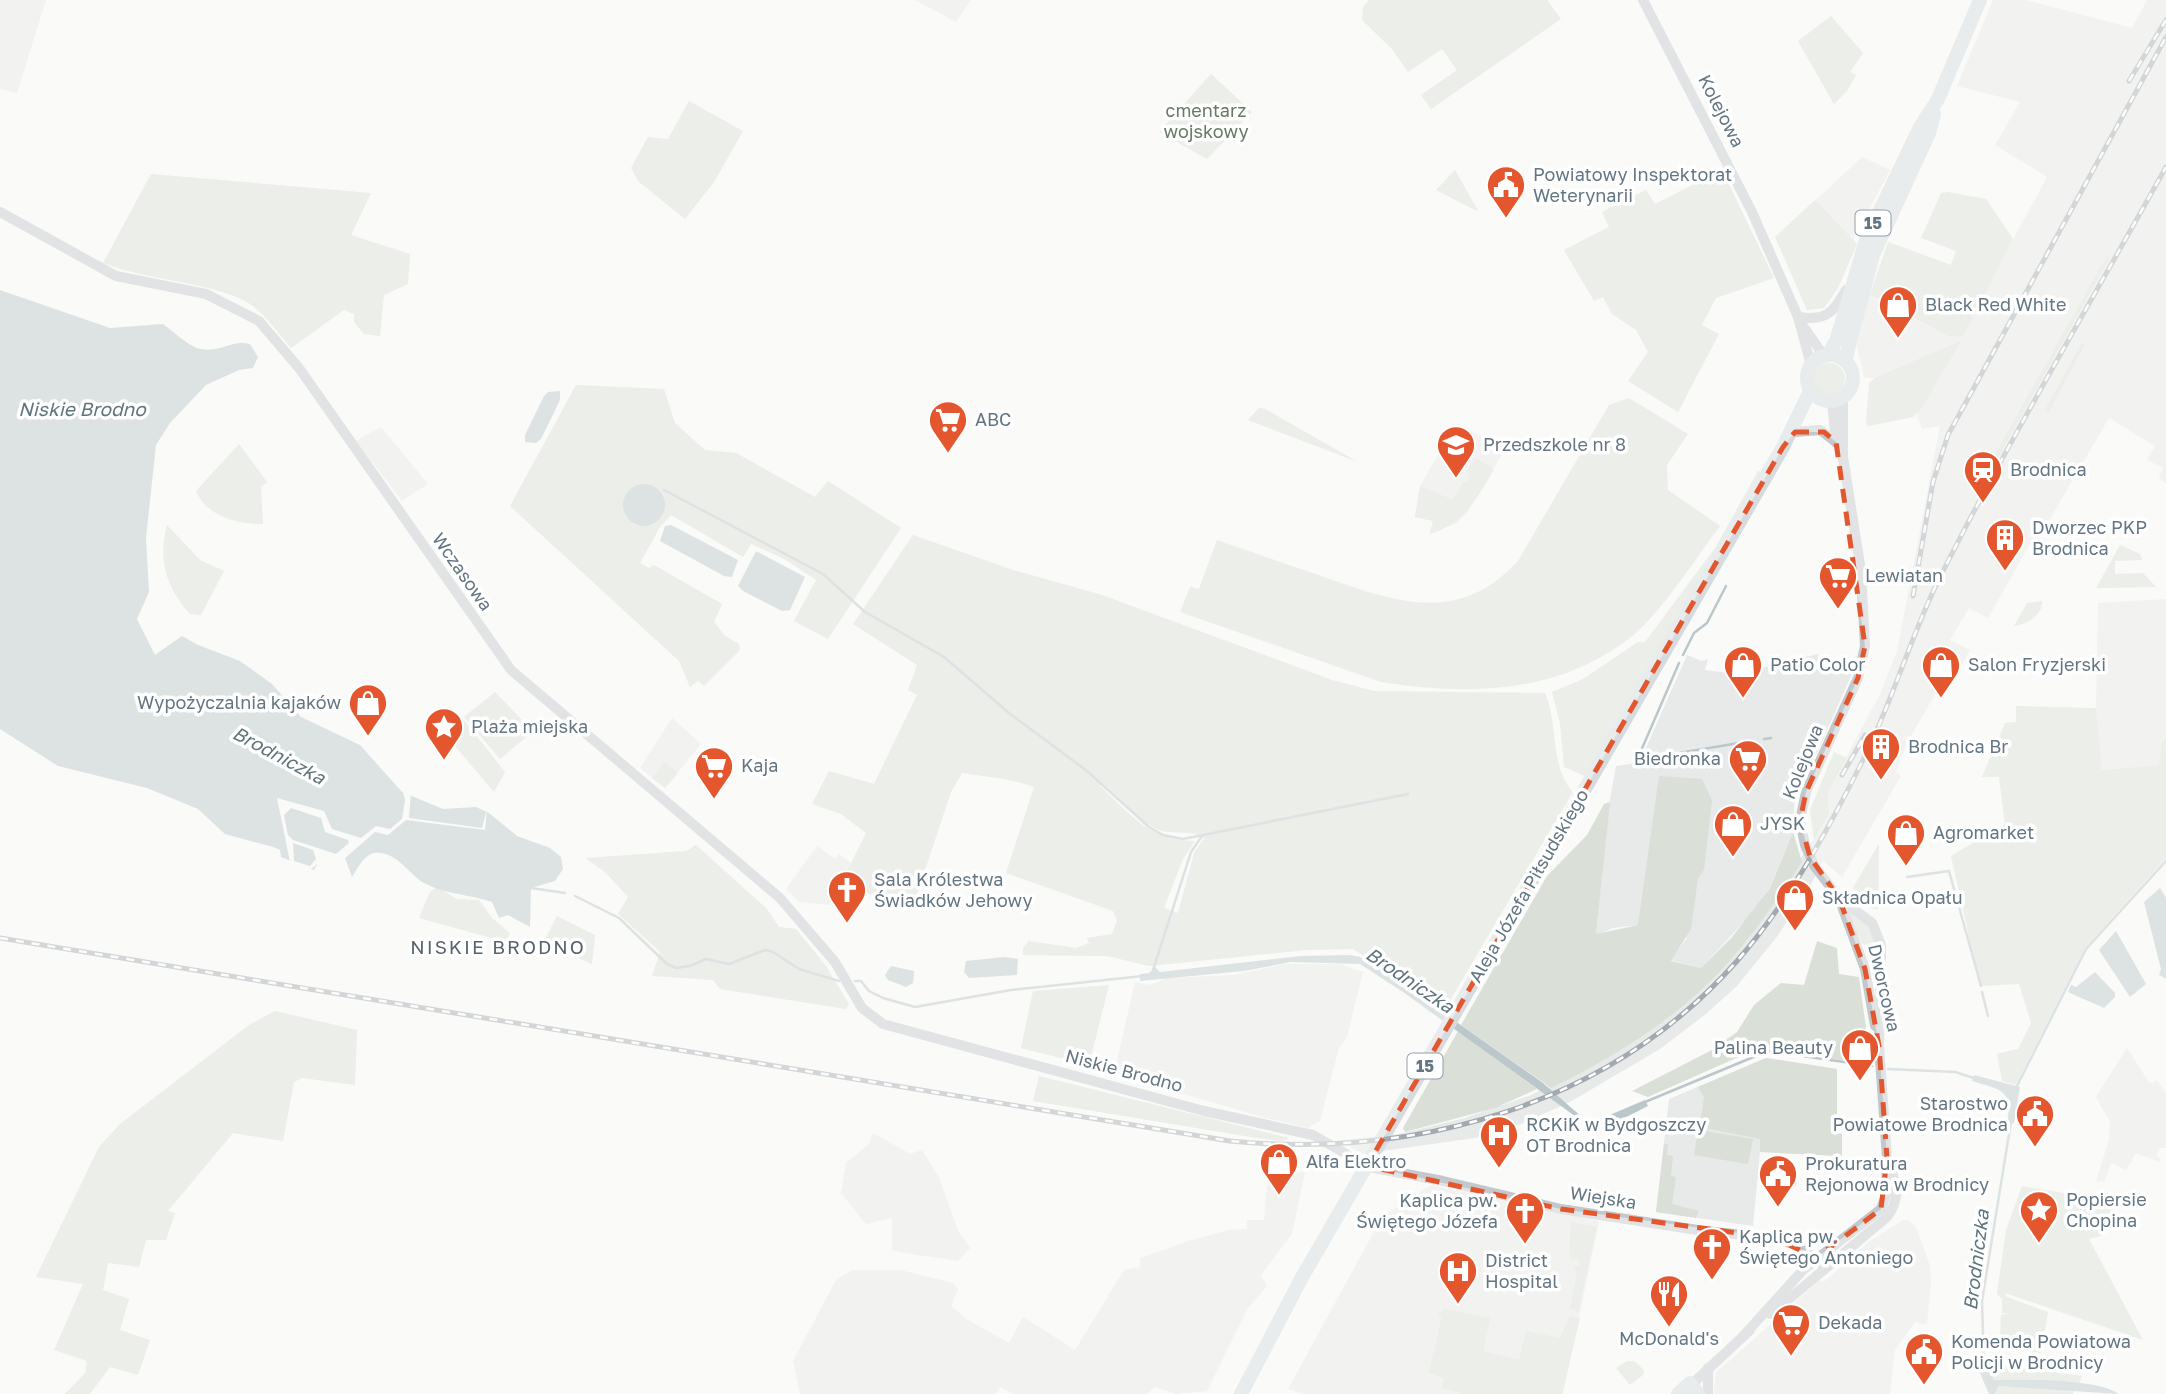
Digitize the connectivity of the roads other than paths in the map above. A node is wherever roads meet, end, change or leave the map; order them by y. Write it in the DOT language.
graph roads {
  1 [pos="1643,0"];
  2 [pos="1980,0"];
  3 [pos="1938,99"];
  4 [pos="0,212"];
  5 [pos="1856,272"];
  6 [pos="1798,317"];
  7 [pos="1826,355"];
  8 [pos="1846,361"];
  9 [pos="1811,365"];
  10 [pos="1827,397"];
  11 [pos="1795,432"];
  12 [pos="1836,442"];
  13 [pos="1783,447"];
  14 [pos="1858,572"];
  15 [pos="1839,898"];
  16 [pos="1881,945"];
  17 [pos="867,1013"];
  18 [pos="1879,1046"];
  19 [pos="1887,1158"];
  20 [pos="1369,1167"];
  21 [pos="1816,1258"];
  22 [pos="1825,1268"];
  23 [pos="1745,1334"];
  24 [pos="1708,1368"];
  25 [pos="1692,1390"];
  26 [pos="1241,1394"];
  27 [pos="1678,1394"];
  28 [pos="1708,1394"];
  1 -- 6 [label="street, Kolejowa"];
  2 -- 3 [label="main road, 15"];
  3 -- 5 [label="main road, 15"];
  3 -- 8 [label="main road, 15"];
  4 -- 17 [label="street, Wczasowa"];
  5 -- 6 [label="street"];
  5 -- 7 [label="main road, 15"];
  6 -- 7 [label="street, Kolejowa"];
  6 -- 9 [label="street, Kolejowa"];
  7 -- 8 [label="main road"];
  7 -- 9 [label="main road"];
  8 -- 10 [label="main road, 15"];
  9 -- 10 [label="main road, 15"];
  10 -- 11 [label="main road, 15"];
  10 -- 12 [label="street, Kolejowa"];
  10 -- 13 [label="main road, 15"];
  10 -- 14 [label="street, Kolejowa"];
  11 -- 12 [label="street"];
  11 -- 13 [label="main road, 15"];
  12 -- 14 [label="street, Kolejowa"];
  13 -- 26 [label="main road, Aleja Józefa Piłsudskiego / 15"];
  14 -- 15 [label="street, Kolejowa"];
  15 -- 16 [label="street, Kolejowa"];
  15 -- 18 [label="street, Dworcowa"];
  16 -- 18 [label="street, Dworcowa"];
  17 -- 20 [label="street, Niskie Brodno"];
  18 -- 19 [label="street, Dworcowa"];
  19 -- 21 [label="street, Dworcowa"];
  19 -- 22 [label="street, Dworcowa"];
  20 -- 21 [label="street, Wiejska"];
  21 -- 22 [label="street, Wiejska"];
  21 -- 23 [label="street"];
  22 -- 23 [label="street"];
  23 -- 24 [label="street"];
  24 -- 25 [label="street"];
  24 -- 28 [label="street"];
  25 -- 27 [label="main road"];
}
